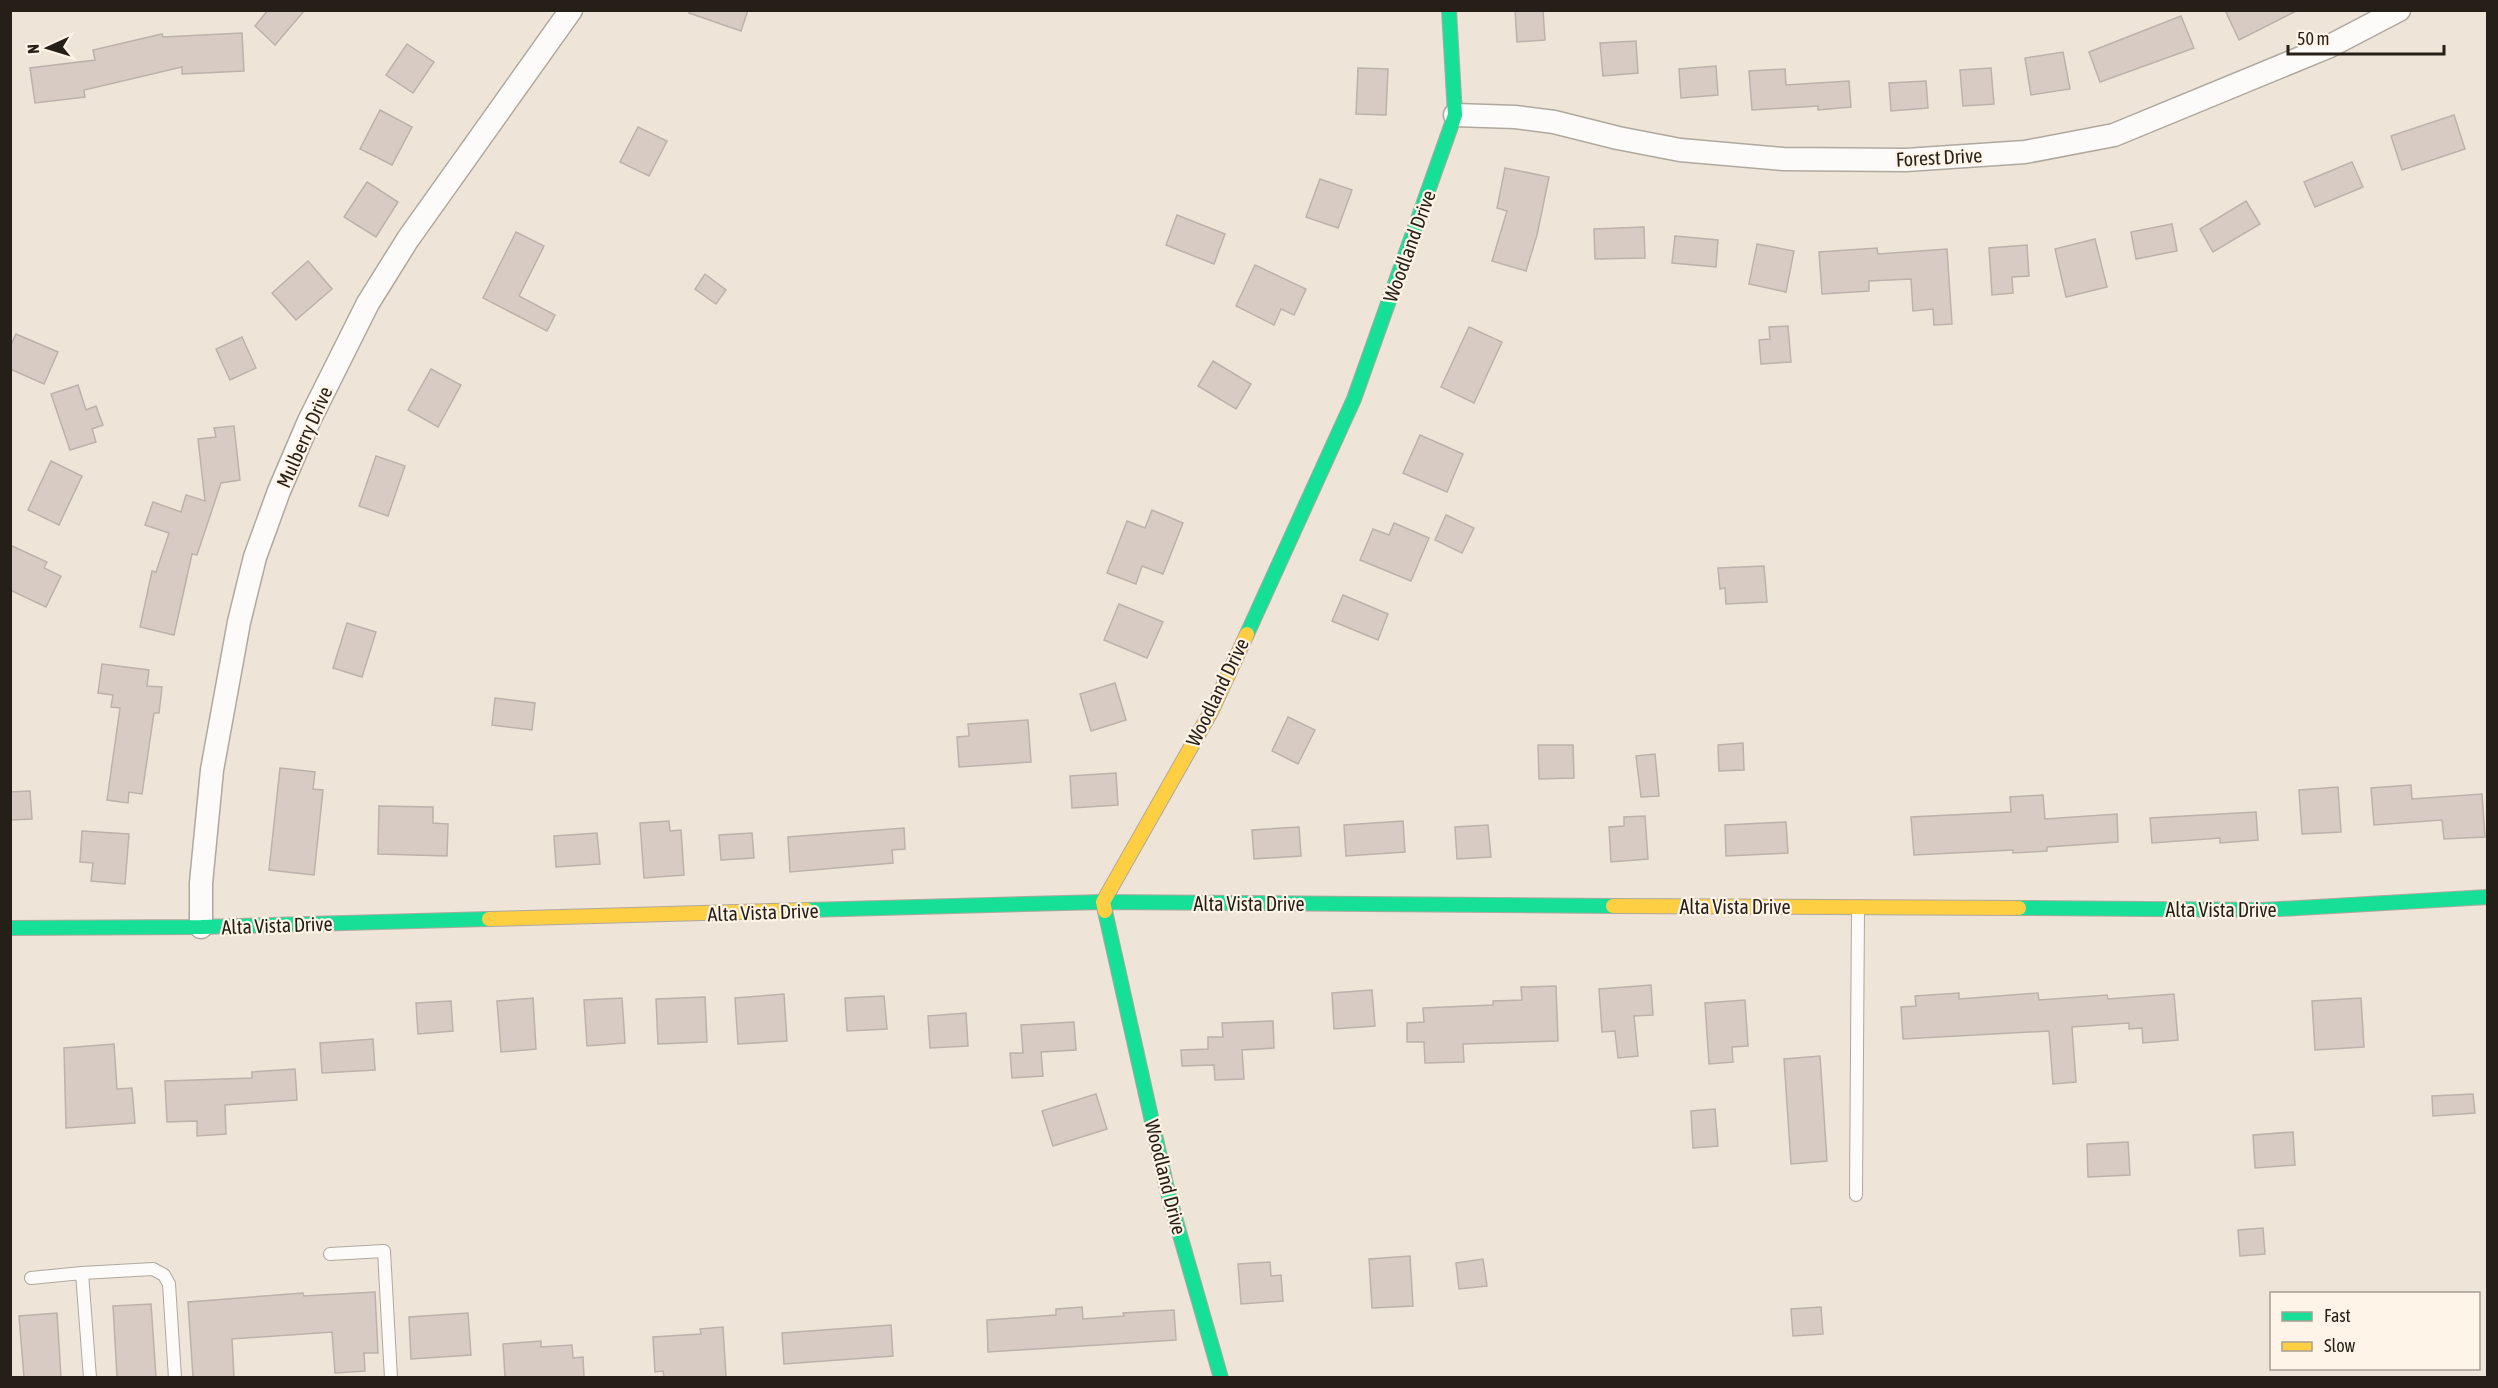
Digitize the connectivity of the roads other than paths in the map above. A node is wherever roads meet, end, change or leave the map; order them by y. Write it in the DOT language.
graph roads {
  1 [pos="571,10"];
  2 [pos="1449,10"];
  3 [pos="2399,10"];
  4 [pos="1455,115"];
  5 [pos="2487,897"];
  6 [pos="1102,902"];
  7 [pos="1858,907"];
  8 [pos="201,927"];
  9 [pos="10,928"];
  10 [pos="1856,1195"];
  11 [pos="330,1254"];
  12 [pos="82,1274"];
  13 [pos="31,1278"];
  14 [pos="90,1377"];
  15 [pos="175,1377"];
  16 [pos="391,1377"];
  17 [pos="1221,1377"];
  1 -- 8 [label="street, Mulberry Drive"];
  2 -- 4 [label="street, Woodland Drive"];
  3 -- 4 [label="street, Forest Drive"];
  4 -- 6 [label="street, Woodland Drive"];
  5 -- 7 [label="street, Alta Vista Drive"];
  6 -- 7 [label="street, Alta Vista Drive"];
  6 -- 8 [label="street, Alta Vista Drive"];
  6 -- 17 [label="street, Woodland Drive"];
  7 -- 10 [label="lane"];
  8 -- 9 [label="street, Alta Vista Drive"];
  11 -- 16 [label="lane"];
  12 -- 13 [label="lane"];
  12 -- 14 [label="lane"];
  12 -- 15 [label="lane"];
}
